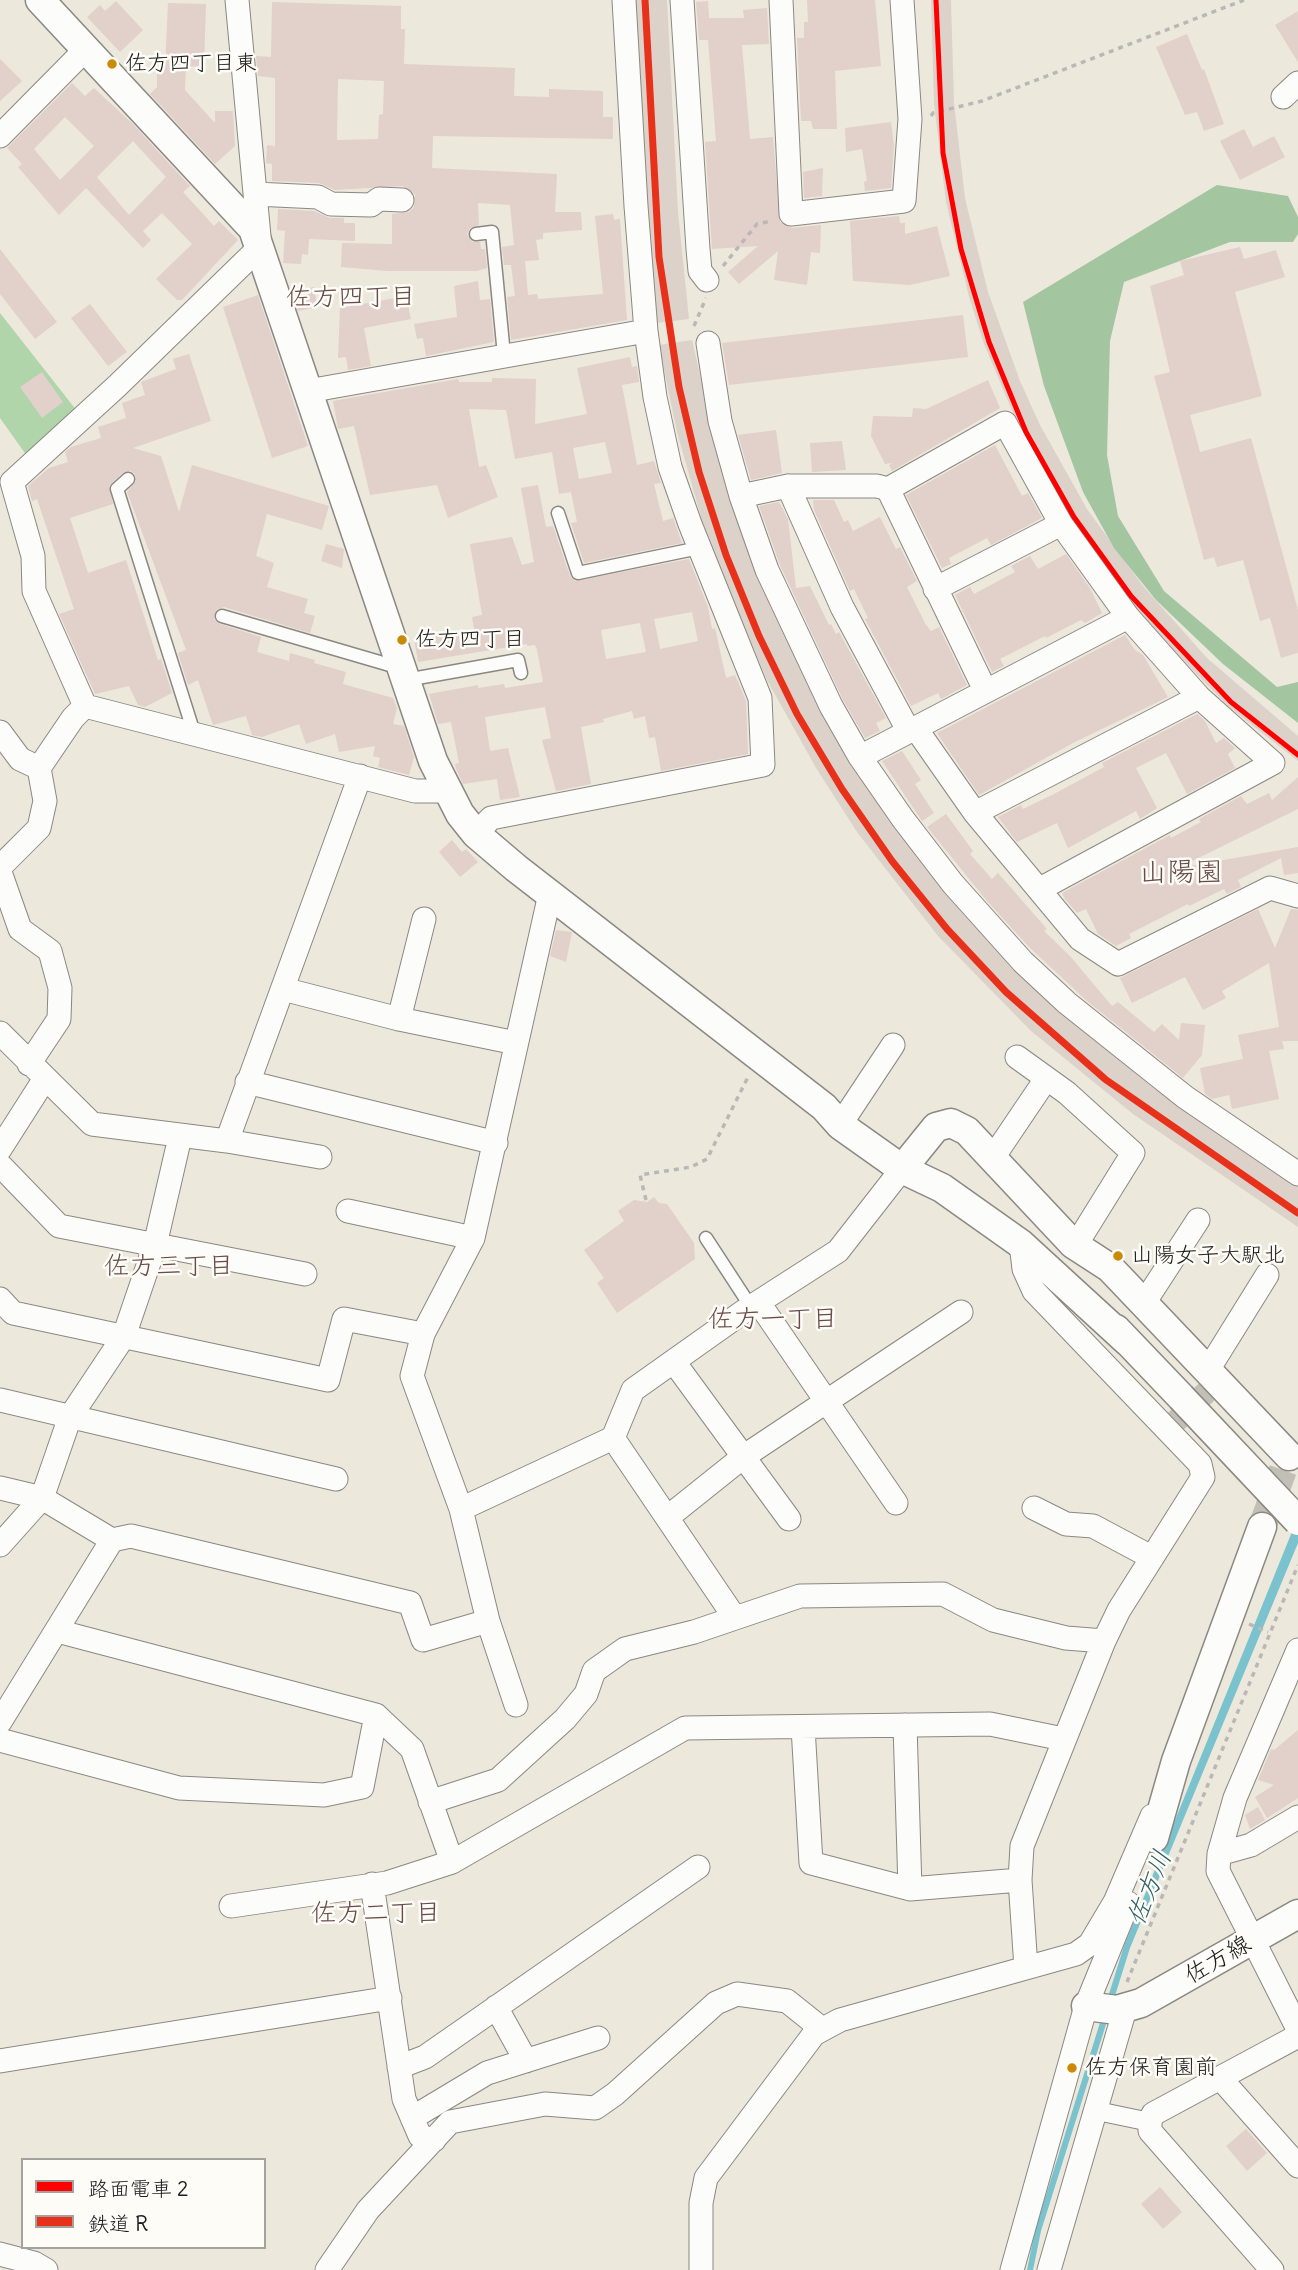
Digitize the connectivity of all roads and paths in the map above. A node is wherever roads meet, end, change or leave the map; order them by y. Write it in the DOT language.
graph roads {
  1 [pos="40,0"];
  2 [pos="237,0"];
  3 [pos="624,0"];
  4 [pos="682,0"];
  5 [pos="781,0"];
  6 [pos="902,0"];
  7 [pos="1244,0"];
  8 [pos="86,49"];
  9 [pos="954,109"];
  10 [pos="0,136"];
  11 [pos="255,194"];
  12 [pos="402,200"];
  13 [pos="791,214"];
  14 [pos="476,234"];
  15 [pos="260,247"];
  16 [pos="707,281"];
  17 [pos="646,331"];
  18 [pos="701,335"];
  19 [pos="504,355"];
  20 [pos="308,391"];
  21 [pos="128,479"];
  22 [pos="788,486"];
  23 [pos="888,489"];
  24 [pos="741,496"];
  25 [pos="558,513"];
  26 [pos="1060,524"];
  27 [pos="699,548"];
  28 [pos="935,589"];
  29 [pos="222,616"];
  30 [pos="1128,617"];
  31 [pos="521,673"];
  32 [pos="404,674"];
  33 [pos="985,690"];
  34 [pos="1199,697"];
  35 [pos="85,706"];
  36 [pos="908,730"];
  37 [pos="0,732"];
  38 [pos="194,733"];
  39 [pos="860,757"];
  40 [pos="39,768"];
  41 [pos="360,776"];
  42 [pos="445,791"];
  43 [pos="975,813"];
  44 [pos="476,834"];
  45 [pos="0,869"];
  46 [pos="1040,889"];
  47 [pos="550,894"];
  48 [pos="1298,896"];
  49 [pos="424,919"];
  50 [pos="283,989"];
  51 [pos="399,1019"];
  52 [pos="0,1033"];
  53 [pos="516,1043"];
  54 [pos="893,1045"];
  55 [pos="1017,1057"];
  56 [pos="753,1069"];
  57 [pos="36,1072"];
  58 [pos="1046,1079"];
  59 [pos="247,1082"];
  60 [pos="837,1116"];
  61 [pos="180,1137"];
  62 [pos="227,1141"];
  63 [pos="496,1143"];
  64 [pos="0,1149"];
  65 [pos="320,1157"];
  66 [pos="992,1159"];
  67 [pos="908,1161"];
  68 [pos="0,1166"];
  69 [pos="1298,1174"];
  70 [pos="646,1200"];
  71 [pos="348,1211"];
  72 [pos="1198,1220"];
  73 [pos="472,1238"];
  74 [pos="706,1238"];
  75 [pos="1021,1244"];
  76 [pos="1073,1244"];
  77 [pos="155,1245"];
  78 [pos="304,1274"];
  79 [pos="1267,1275"];
  80 [pos="0,1300"];
  81 [pos="1144,1303"];
  82 [pos="755,1305"];
  83 [pos="961,1311"];
  84 [pos="423,1334"];
  85 [pos="124,1336"];
  86 [pos="1129,1342"];
  87 [pos="674,1362"];
  88 [pos="1213,1379"];
  89 [pos="0,1400"];
  90 [pos="825,1402"];
  91 [pos="70,1417"];
  92 [pos="612,1438"];
  93 [pos="1290,1453"];
  94 [pos="743,1457"];
  95 [pos="336,1479"];
  96 [pos="0,1488"];
  97 [pos="42,1498"];
  98 [pos="896,1503"];
  99 [pos="1034,1508"];
  100 [pos="461,1509"];
  101 [pos="667,1517"];
  102 [pos="789,1518"];
  103 [pos="1298,1521"];
  104 [pos="1262,1527"];
  105 [pos="112,1540"];
  106 [pos="0,1545"];
  107 [pos="1151,1557"];
  108 [pos="1298,1565"];
  109 [pos="735,1618"];
  110 [pos="488,1621"];
  111 [pos="1249,1624"];
  112 [pos="57,1631"];
  113 [pos="1266,1631"];
  114 [pos="1104,1641"];
  115 [pos="1298,1650"];
  116 [pos="516,1705"];
  117 [pos="376,1715"];
  118 [pos="0,1722"];
  119 [pos="905,1726"];
  120 [pos="803,1727"];
  121 [pos="1063,1739"];
  122 [pos="0,1740"];
  123 [pos="1180,1749"];
  124 [pos="430,1802"];
  125 [pos="1298,1817"];
  126 [pos="1154,1838"];
  127 [pos="1219,1854"];
  128 [pos="452,1862"];
  129 [pos="698,1867"];
  130 [pos="1020,1880"];
  131 [pos="372,1884"];
  132 [pos="910,1889"];
  133 [pos="231,1906"];
  134 [pos="1298,1914"];
  135 [pos="1252,1940"];
  136 [pos="1026,1968"];
  137 [pos="390,1998"];
  138 [pos="1114,2004"];
  139 [pos="496,2007"];
  140 [pos="1298,2028"];
  141 [pos="822,2029"];
  142 [pos="1298,2036"];
  143 [pos="598,2038"];
  144 [pos="0,2061"];
  145 [pos="526,2061"];
  146 [pos="400,2067"];
  147 [pos="1221,2079"];
  148 [pos="1102,2112"];
  149 [pos="412,2118"];
  150 [pos="1150,2122"];
  151 [pos="433,2140"];
  152 [pos="1298,2166"];
  153 [pos="0,2254"];
  154 [pos="46,2270"];
  155 [pos="327,2270"];
  156 [pos="701,2270"];
  157 [pos="1012,2270"];
  158 [pos="1049,2270"];
  159 [pos="1272,2270"];
  1 -- 8 [label="street"];
  2 -- 11 [label="street"];
  3 -- 17 [label="street"];
  4 -- 16 [label="street"];
  5 -- 13 [label="street"];
  6 -- 13 [label="street"];
  7 -- 9 [label="path"];
  8 -- 10 [label="street"];
  8 -- 15 [label="street"];
  11 -- 12 [label="street"];
  11 -- 15 [label="street"];
  13 -- 16 [label="path"];
  14 -- 19 [label="lane"];
  15 -- 20 [label="street"];
  15 -- 35 [label="street"];
  16 -- 18 [label="path"];
  17 -- 19 [label="street"];
  17 -- 27 [label="street"];
  18 -- 24 [label="street"];
  19 -- 20 [label="street"];
  20 -- 32 [label="street"];
  21 -- 38 [label="lane"];
  22 -- 23 [label="street"];
  22 -- 24 [label="street"];
  22 -- 36 [label="street"];
  23 -- 26 [label="street"];
  23 -- 28 [label="street"];
  24 -- 39 [label="street"];
  25 -- 27 [label="lane"];
  26 -- 28 [label="street"];
  26 -- 30 [label="street"];
  27 -- 44 [label="street"];
  28 -- 33 [label="street"];
  29 -- 32 [label="lane"];
  30 -- 33 [label="street"];
  30 -- 34 [label="street"];
  31 -- 32 [label="lane"];
  32 -- 42 [label="street"];
  33 -- 36 [label="street"];
  34 -- 43 [label="street"];
  34 -- 46 [label="street"];
  35 -- 38 [label="street"];
  35 -- 40 [label="street"];
  36 -- 39 [label="street"];
  36 -- 43 [label="street"];
  37 -- 40 [label="street"];
  38 -- 41 [label="street"];
  39 -- 69 [label="street"];
  40 -- 45 [label="street"];
  41 -- 42 [label="street"];
  41 -- 50 [label="street"];
  42 -- 44 [label="street"];
  43 -- 46 [label="street"];
  44 -- 47 [label="street"];
  45 -- 57 [label="street"];
  46 -- 48 [label="street"];
  47 -- 53 [label="street"];
  47 -- 60 [label="street"];
  49 -- 51 [label="street"];
  50 -- 51 [label="street"];
  50 -- 59 [label="street"];
  51 -- 53 [label="street"];
  52 -- 57 [label="street"];
  53 -- 63 [label="street"];
  54 -- 60 [label="street"];
  55 -- 58 [label="street"];
  56 -- 70 [label="path"];
  57 -- 61 [label="street"];
  57 -- 64 [label="street"];
  58 -- 66 [label="street"];
  58 -- 76 [label="street"];
  59 -- 62 [label="street"];
  59 -- 63 [label="street"];
  60 -- 67 [label="street"];
  61 -- 62 [label="street"];
  61 -- 77 [label="street"];
  62 -- 65 [label="street"];
  63 -- 73 [label="street"];
  66 -- 67 [label="street"];
  66 -- 76 [label="street"];
  67 -- 75 [label="street"];
  67 -- 82 [label="street"];
  67 -- 86 [label="street"];
  68 -- 77 [label="street"];
  71 -- 73 [label="street"];
  72 -- 81 [label="street"];
  73 -- 84 [label="street"];
  74 -- 82 [label="lane"];
  75 -- 86 [label="street"];
  75 -- 107 [label="street"];
  76 -- 81 [label="street"];
  77 -- 78 [label="street"];
  77 -- 85 [label="street"];
  79 -- 88 [label="street"];
  80 -- 85 [label="street"];
  81 -- 88 [label="street"];
  82 -- 87 [label="street"];
  82 -- 90 [label="street"];
  83 -- 90 [label="street"];
  84 -- 85 [label="street"];
  84 -- 100 [label="street"];
  85 -- 91 [label="street"];
  86 -- 103 [label="street, bridge"];
  87 -- 92 [label="street"];
  87 -- 94 [label="street"];
  88 -- 93 [label="street"];
  89 -- 91 [label="street"];
  90 -- 94 [label="street"];
  90 -- 98 [label="street"];
  91 -- 95 [label="street"];
  91 -- 97 [label="street"];
  92 -- 100 [label="street"];
  92 -- 101 [label="street"];
  94 -- 101 [label="street"];
  94 -- 102 [label="street"];
  96 -- 97 [label="street"];
  97 -- 105 [label="street"];
  97 -- 106 [label="street"];
  99 -- 107 [label="street"];
  100 -- 110 [label="street"];
  101 -- 109 [label="street"];
  104 -- 123 [label="street"];
  105 -- 110 [label="street"];
  105 -- 112 [label="street"];
  107 -- 114 [label="street"];
  108 -- 113 [label="path"];
  109 -- 114 [label="street"];
  109 -- 124 [label="street"];
  110 -- 116 [label="street"];
  111 -- 113 [label="path"];
  112 -- 117 [label="street"];
  112 -- 118 [label="street"];
  113 -- 138 [label="path"];
  114 -- 121 [label="street"];
  115 -- 127 [label="street"];
  117 -- 122 [label="street"];
  117 -- 124 [label="street"];
  119 -- 120 [label="street"];
  119 -- 121 [label="street"];
  119 -- 132 [label="street"];
  120 -- 128 [label="street"];
  120 -- 132 [label="street"];
  121 -- 130 [label="street"];
  123 -- 126 [label="street"];
  123 -- 136 [label="street"];
  124 -- 128 [label="street"];
  125 -- 127 [label="street"];
  126 -- 138 [label="street"];
  127 -- 135 [label="street"];
  128 -- 131 [label="street"];
  129 -- 139 [label="street"];
  130 -- 132 [label="street"];
  130 -- 136 [label="street"];
  131 -- 133 [label="street"];
  131 -- 137 [label="street"];
  134 -- 135 [label="street, 佐方線"];
  135 -- 138 [label="street, 佐方線"];
  135 -- 140 [label="street"];
  136 -- 141 [label="street"];
  137 -- 144 [label="street"];
  137 -- 146 [label="street"];
  138 -- 157 [label="street"];
  138 -- 158 [label="street"];
  139 -- 145 [label="street"];
  139 -- 146 [label="street"];
  141 -- 151 [label="street"];
  141 -- 156 [label="street"];
  142 -- 147 [label="street"];
  143 -- 145 [label="street"];
  145 -- 149 [label="street"];
  146 -- 149 [label="street"];
  147 -- 150 [label="street"];
  147 -- 152 [label="street"];
  148 -- 150 [label="street"];
  149 -- 151 [label="street"];
  150 -- 159 [label="street"];
  151 -- 155 [label="street"];
  153 -- 154 [label="street"];
}
